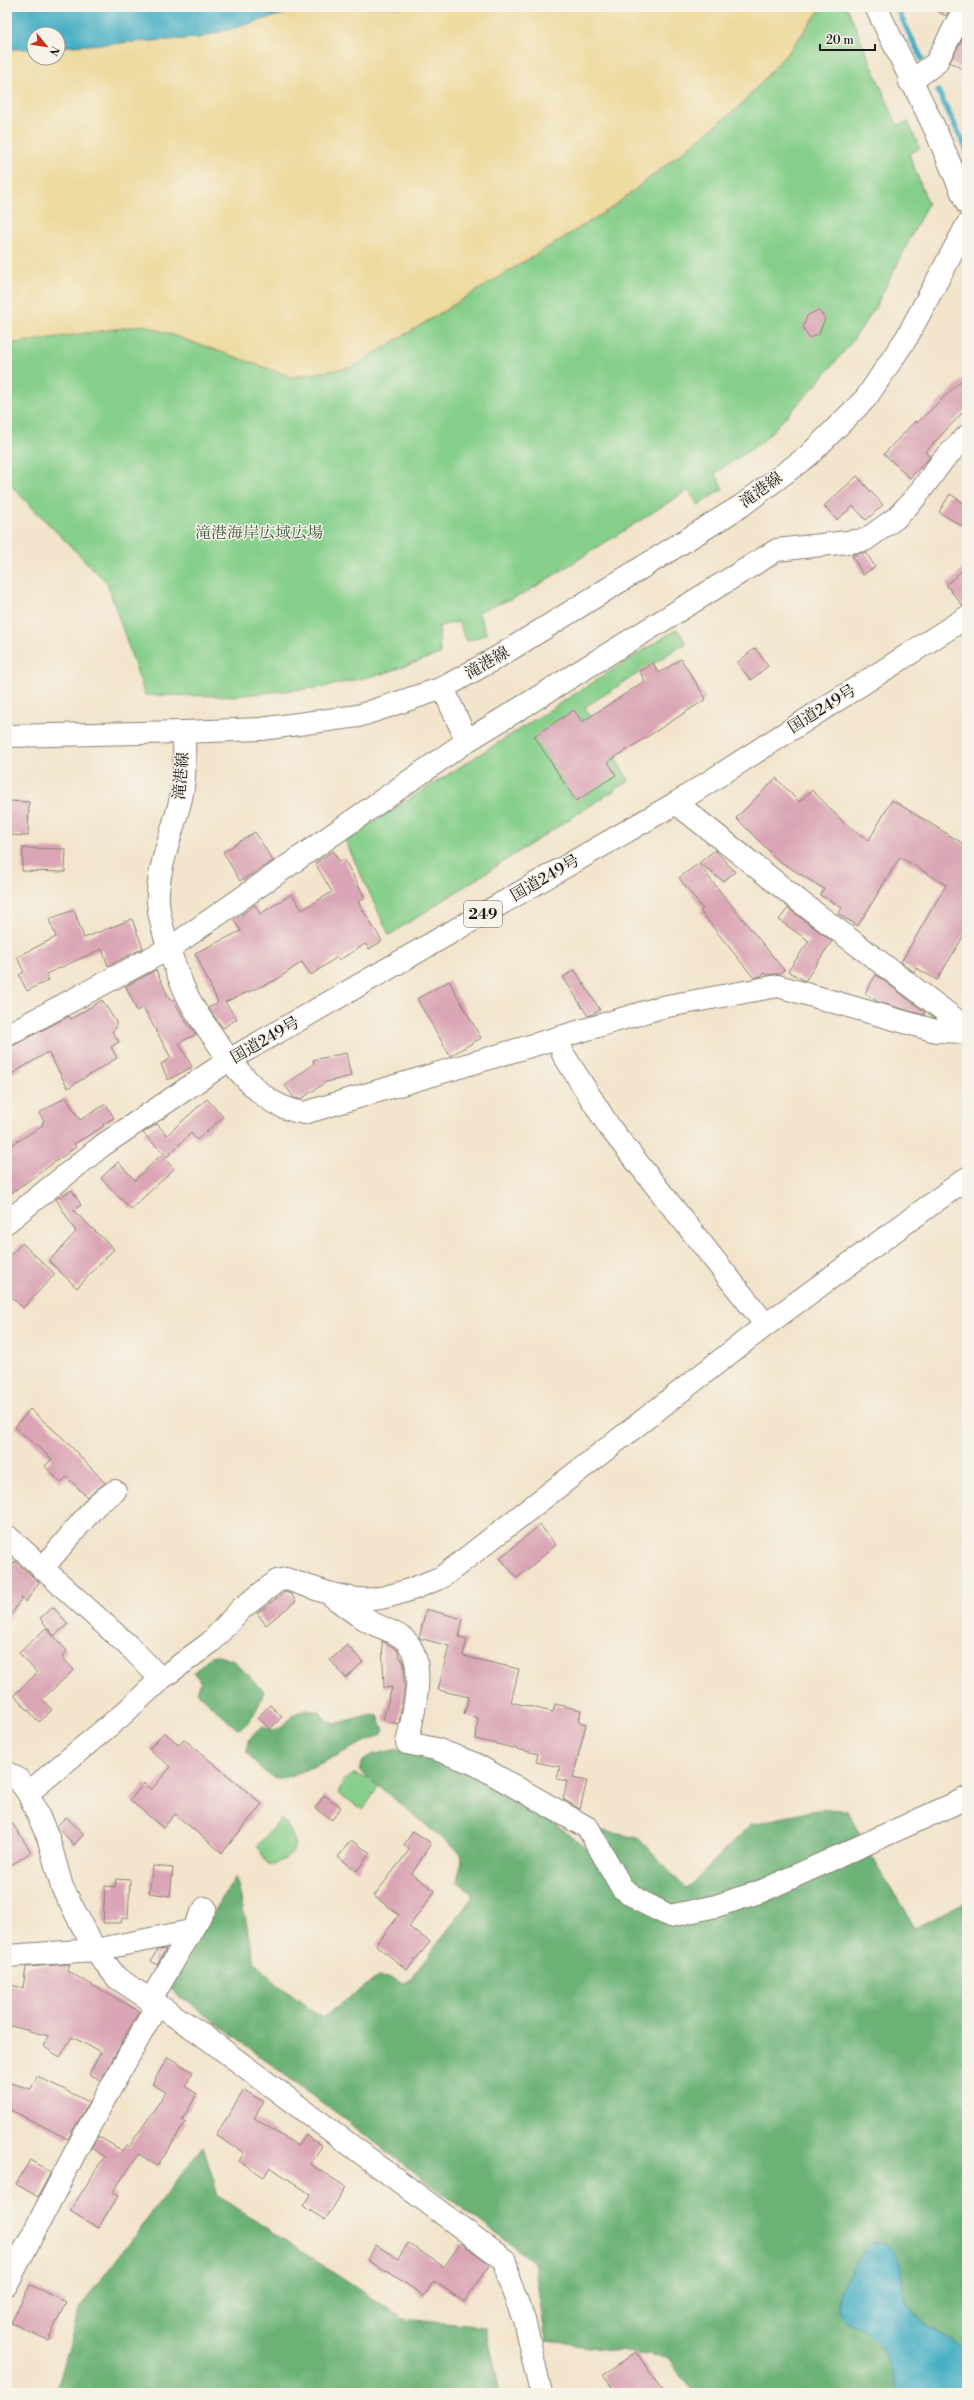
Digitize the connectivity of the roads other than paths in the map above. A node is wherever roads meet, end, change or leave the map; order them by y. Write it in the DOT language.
graph roads {
  1 [pos="876,7"];
  2 [pos="964,7"];
  3 [pos="910,82"];
  4 [pos="967,204"];
  5 [pos="967,225"];
  6 [pos="967,436"];
  7 [pos="967,617"];
  8 [pos="443,688"];
  9 [pos="184,732"];
  10 [pos="7,736"];
  11 [pos="467,741"];
  12 [pos="676,802"];
  13 [pos="170,948"];
  14 [pos="967,1028"];
  15 [pos="967,1032"];
  16 [pos="7,1035"];
  17 [pos="559,1038"];
  18 [pos="229,1060"];
  19 [pos="967,1178"];
  20 [pos="7,1222"];
  21 [pos="766,1325"];
  22 [pos="114,1491"];
  23 [pos="7,1536"];
  24 [pos="42,1569"];
  25 [pos="325,1591"];
  26 [pos="161,1679"];
  27 [pos="7,1773"];
  28 [pos="28,1793"];
  29 [pos="967,1798"];
  30 [pos="205,1908"];
  31 [pos="191,1931"];
  32 [pos="95,1950"];
  33 [pos="7,1956"];
  34 [pos="154,2003"];
  35 [pos="7,2284"];
  36 [pos="534,2361"];
  37 [pos="542,2393"];
  38 [pos="554,2393"];
  1 -- 3 [label="main road"];
  2 -- 3 [label="main road"];
  3 -- 4 [label="main road"];
  5 -- 8 [label="main road, 滝港線"];
  6 -- 11 [label="main road"];
  7 -- 12 [label="main road, 国道249号 / 249"];
  8 -- 9 [label="main road, 滝港線"];
  8 -- 11 [label="main road"];
  9 -- 10 [label="main road"];
  9 -- 13 [label="main road, 滝港線"];
  11 -- 13 [label="main road"];
  12 -- 14 [label="main road"];
  12 -- 18 [label="main road, 国道249号 / 249"];
  13 -- 16 [label="main road"];
  13 -- 18 [label="main road, 滝港線"];
  15 -- 17 [label="main road, 滝港線"];
  17 -- 18 [label="main road, 滝港線"];
  17 -- 21 [label="main road"];
  18 -- 20 [label="main road, 国道249号 / 249"];
  19 -- 21 [label="main road"];
  21 -- 25 [label="main road"];
  22 -- 24 [label="main road"];
  23 -- 24 [label="main road"];
  24 -- 26 [label="main road"];
  25 -- 26 [label="main road"];
  25 -- 29 [label="main road"];
  26 -- 28 [label="main road"];
  27 -- 28 [label="main road"];
  28 -- 32 [label="main road"];
  30 -- 31 [label="main road"];
  31 -- 32 [label="main road"];
  31 -- 34 [label="main road"];
  32 -- 33 [label="main road"];
  32 -- 34 [label="main road"];
  34 -- 35 [label="main road"];
  34 -- 36 [label="main road"];
  36 -- 37 [label="main road"];
  36 -- 38 [label="main road"];
}
